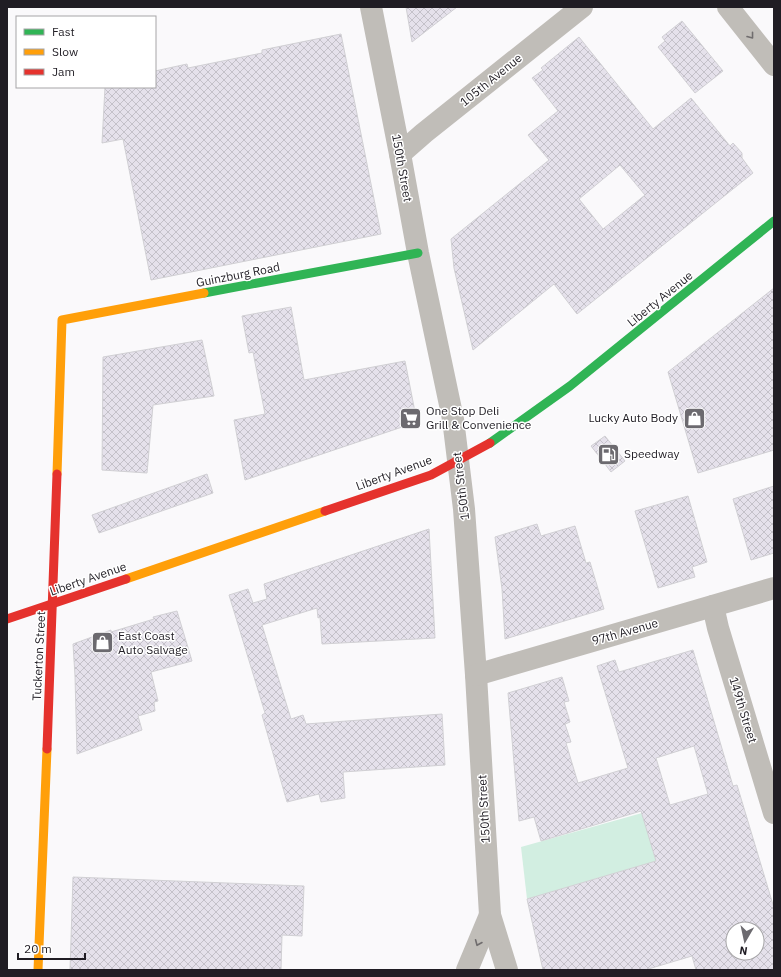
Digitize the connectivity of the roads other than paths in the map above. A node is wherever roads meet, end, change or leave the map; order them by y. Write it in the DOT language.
graph roads {
  1 [pos="371,7"];
  2 [pos="582,7"];
  3 [pos="728,7"];
  4 [pos="774,65"];
  5 [pos="400,154"];
  6 [pos="774,221"];
  7 [pos="418,253"];
  8 [pos="62,320"];
  9 [pos="458,460"];
  10 [pos="774,588"];
  11 [pos="54,604"];
  12 [pos="713,606"];
  13 [pos="7,619"];
  14 [pos="476,675"];
  15 [pos="774,813"];
  16 [pos="490,915"];
  17 [pos="38,970"];
  18 [pos="467,970"];
  19 [pos="507,970"];
  1 -- 5 [label="street, 150th Street"];
  2 -- 5 [label="street, 105th Avenue"];
  3 -- 4 [label="street, one-way"];
  5 -- 7 [label="street, 150th Street"];
  6 -- 9 [label="street, Liberty Avenue"];
  7 -- 8 [label="street, Guinzburg Road"];
  7 -- 9 [label="street, 150th Street"];
  8 -- 11 [label="street, Tuckerton Street"];
  9 -- 11 [label="street, Liberty Avenue"];
  9 -- 14 [label="street, 150th Street"];
  10 -- 12 [label="street, 97th Avenue"];
  11 -- 13 [label="street, Liberty Avenue"];
  11 -- 17 [label="street, Tuckerton Street"];
  12 -- 14 [label="street, 97th Avenue"];
  12 -- 15 [label="street, 149th Street"];
  14 -- 16 [label="street, 150th Street"];
  16 -- 18 [label="street, one-way"];
  16 -- 19 [label="street, 150th Street"];
}
